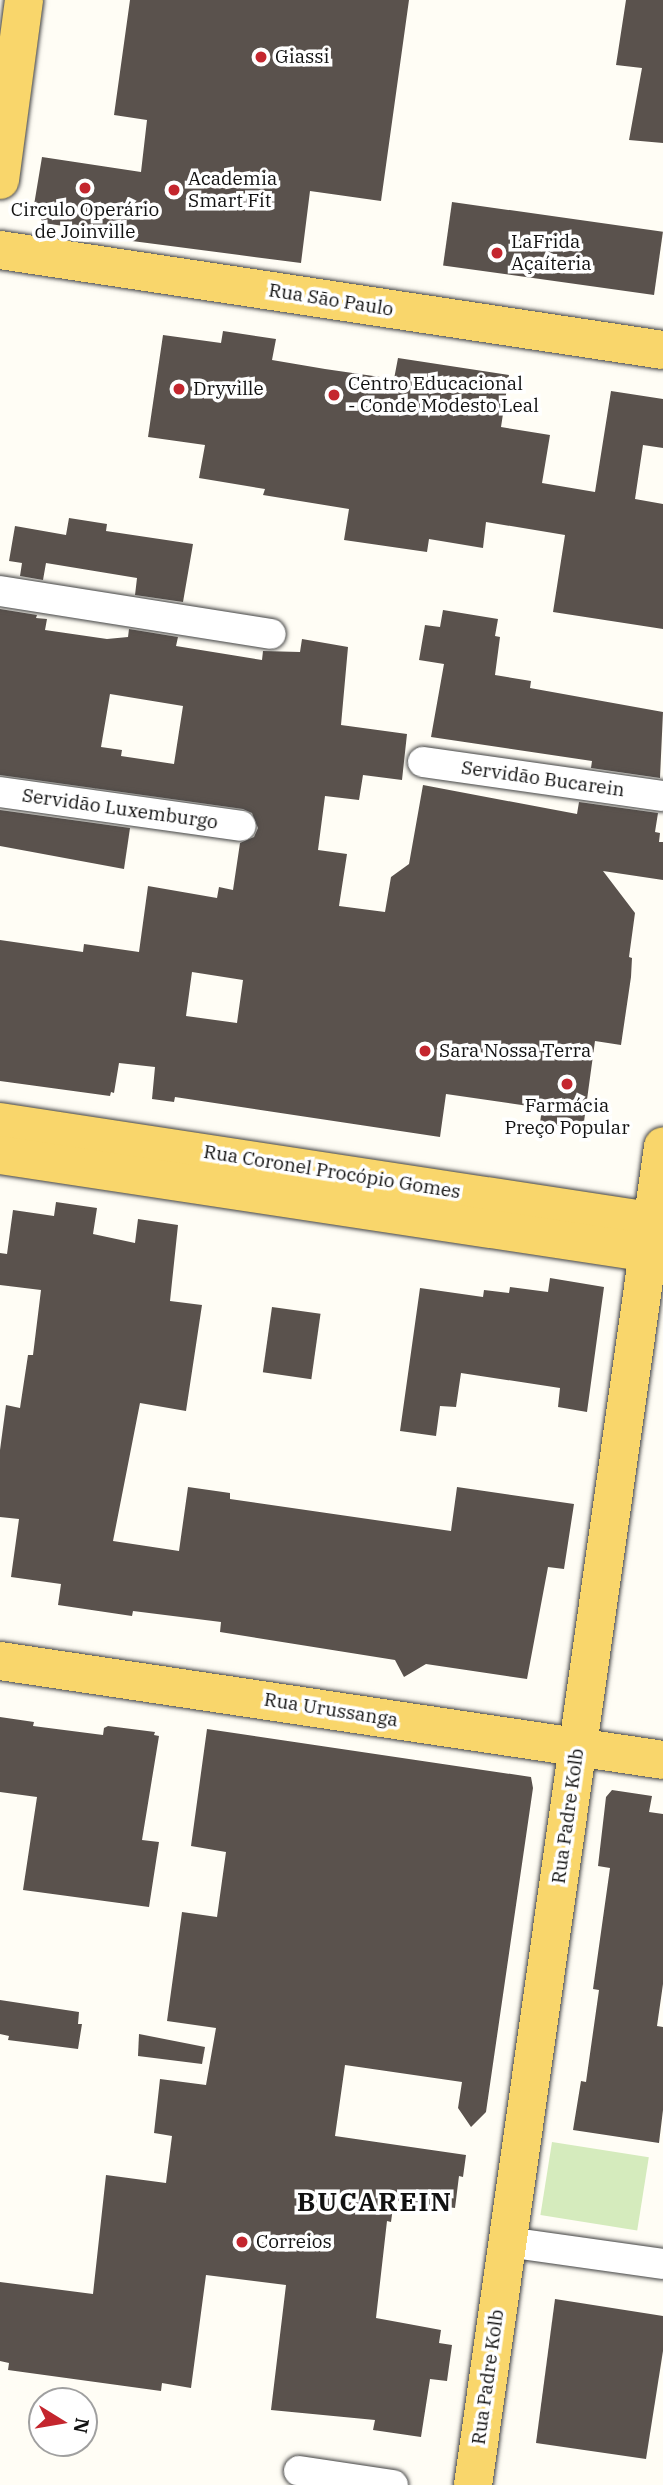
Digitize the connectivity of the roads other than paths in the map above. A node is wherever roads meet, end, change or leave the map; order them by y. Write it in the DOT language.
graph roads {
  1 [pos="24,0"];
  2 [pos="0,180"];
  3 [pos="0,250"];
  4 [pos="663,350"];
  5 [pos="0,591"];
  6 [pos="271,634"];
  7 [pos="422,761"];
  8 [pos="0,792"];
  9 [pos="663,796"];
  10 [pos="241,826"];
  11 [pos="0,1122"];
  12 [pos="663,1146"];
  13 [pos="0,1155"];
  14 [pos="657,1238"];
  15 [pos="0,1661"];
  16 [pos="578,1747"];
  17 [pos="663,1760"];
  18 [pos="507,2242"];
  19 [pos="663,2264"];
  20 [pos="299,2471"];
  21 [pos="393,2485"];
  22 [pos="473,2485"];
  1 -- 2 [label="main road"];
  3 -- 4 [label="main road, Rua São Paulo"];
  5 -- 6 [label="street"];
  7 -- 9 [label="street, Servidão Bucarein"];
  8 -- 10 [label="street, Servidão Luxemburgo"];
  11 -- 14 [label="main road, Rua Coronel Procópio Gomes"];
  12 -- 14 [label="main road, Rua Padre Kolb"];
  13 -- 14 [label="main road, Rua Coronel Procópio Gomes"];
  14 -- 16 [label="main road, Rua Padre Kolb"];
  15 -- 16 [label="main road, Rua Urussanga"];
  16 -- 17 [label="main road, Rua Urussanga"];
  16 -- 18 [label="main road, Rua Padre Kolb"];
  18 -- 19 [label="street"];
  18 -- 22 [label="main road, Rua Padre Kolb"];
  20 -- 21 [label="street"];
}
